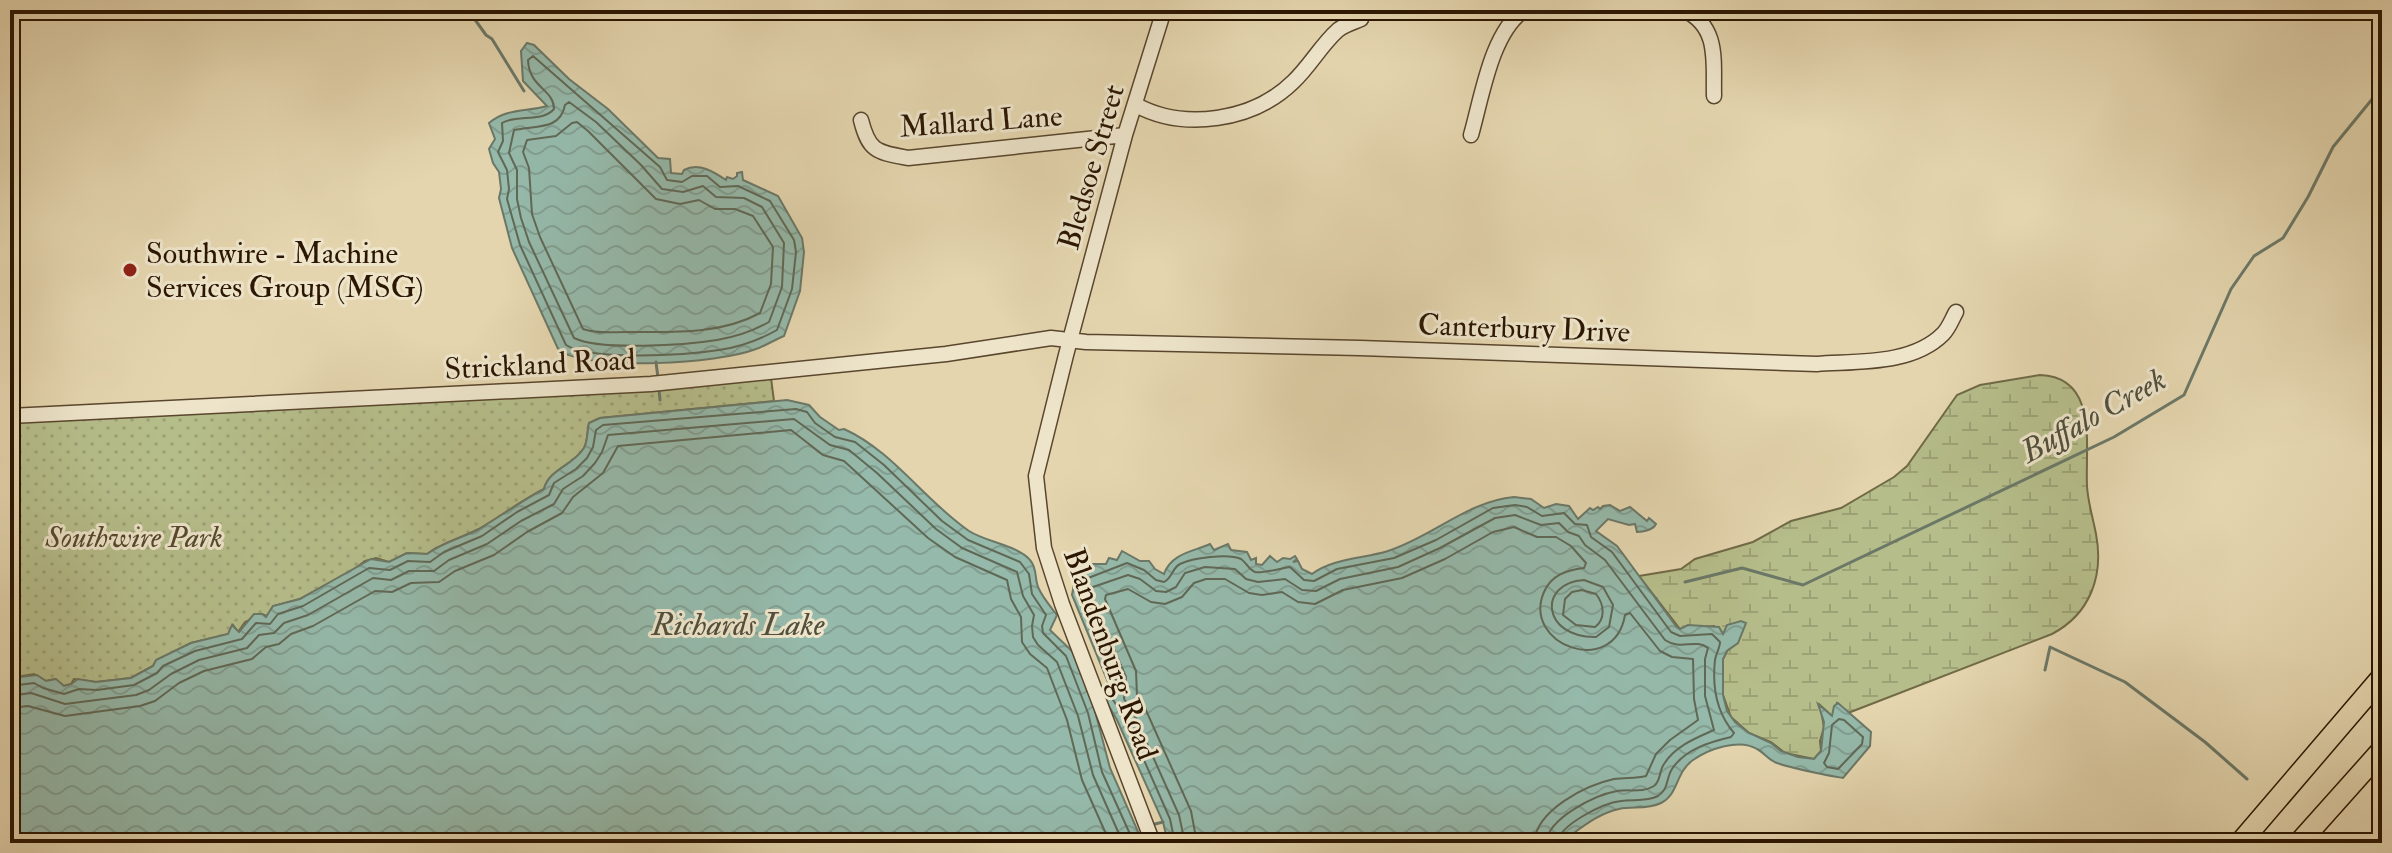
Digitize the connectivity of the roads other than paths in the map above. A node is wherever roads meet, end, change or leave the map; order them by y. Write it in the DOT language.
graph roads {
  1 [pos="1524,10"];
  2 [pos="1684,10"];
  3 [pos="1158,14"];
  4 [pos="1361,19"];
  5 [pos="1714,96"];
  6 [pos="1136,105"];
  7 [pos="861,120"];
  8 [pos="1125,135"];
  9 [pos="1471,135"];
  10 [pos="1956,312"];
  11 [pos="1070,340"];
  12 [pos="10,416"];
  13 [pos="2382,677"];
  14 [pos="2382,750"];
  15 [pos="1151,838"];
  16 [pos="2240,843"];
  17 [pos="2299,843"];
  1 -- 9 [label="street"];
  2 -- 5 [label="street"];
  3 -- 6 [label="street, Bledsoe Street"];
  4 -- 6 [label="street"];
  6 -- 8 [label="street, Bledsoe Street"];
  7 -- 8 [label="street, Mallard Lane"];
  8 -- 11 [label="street, Bledsoe Street"];
  10 -- 11 [label="street, Canterbury Drive"];
  11 -- 12 [label="street, Strickland Road"];
  11 -- 15 [label="street, Blandenburg Road"];
  13 -- 16 [label="highway"];
  14 -- 17 [label="highway"];
}
